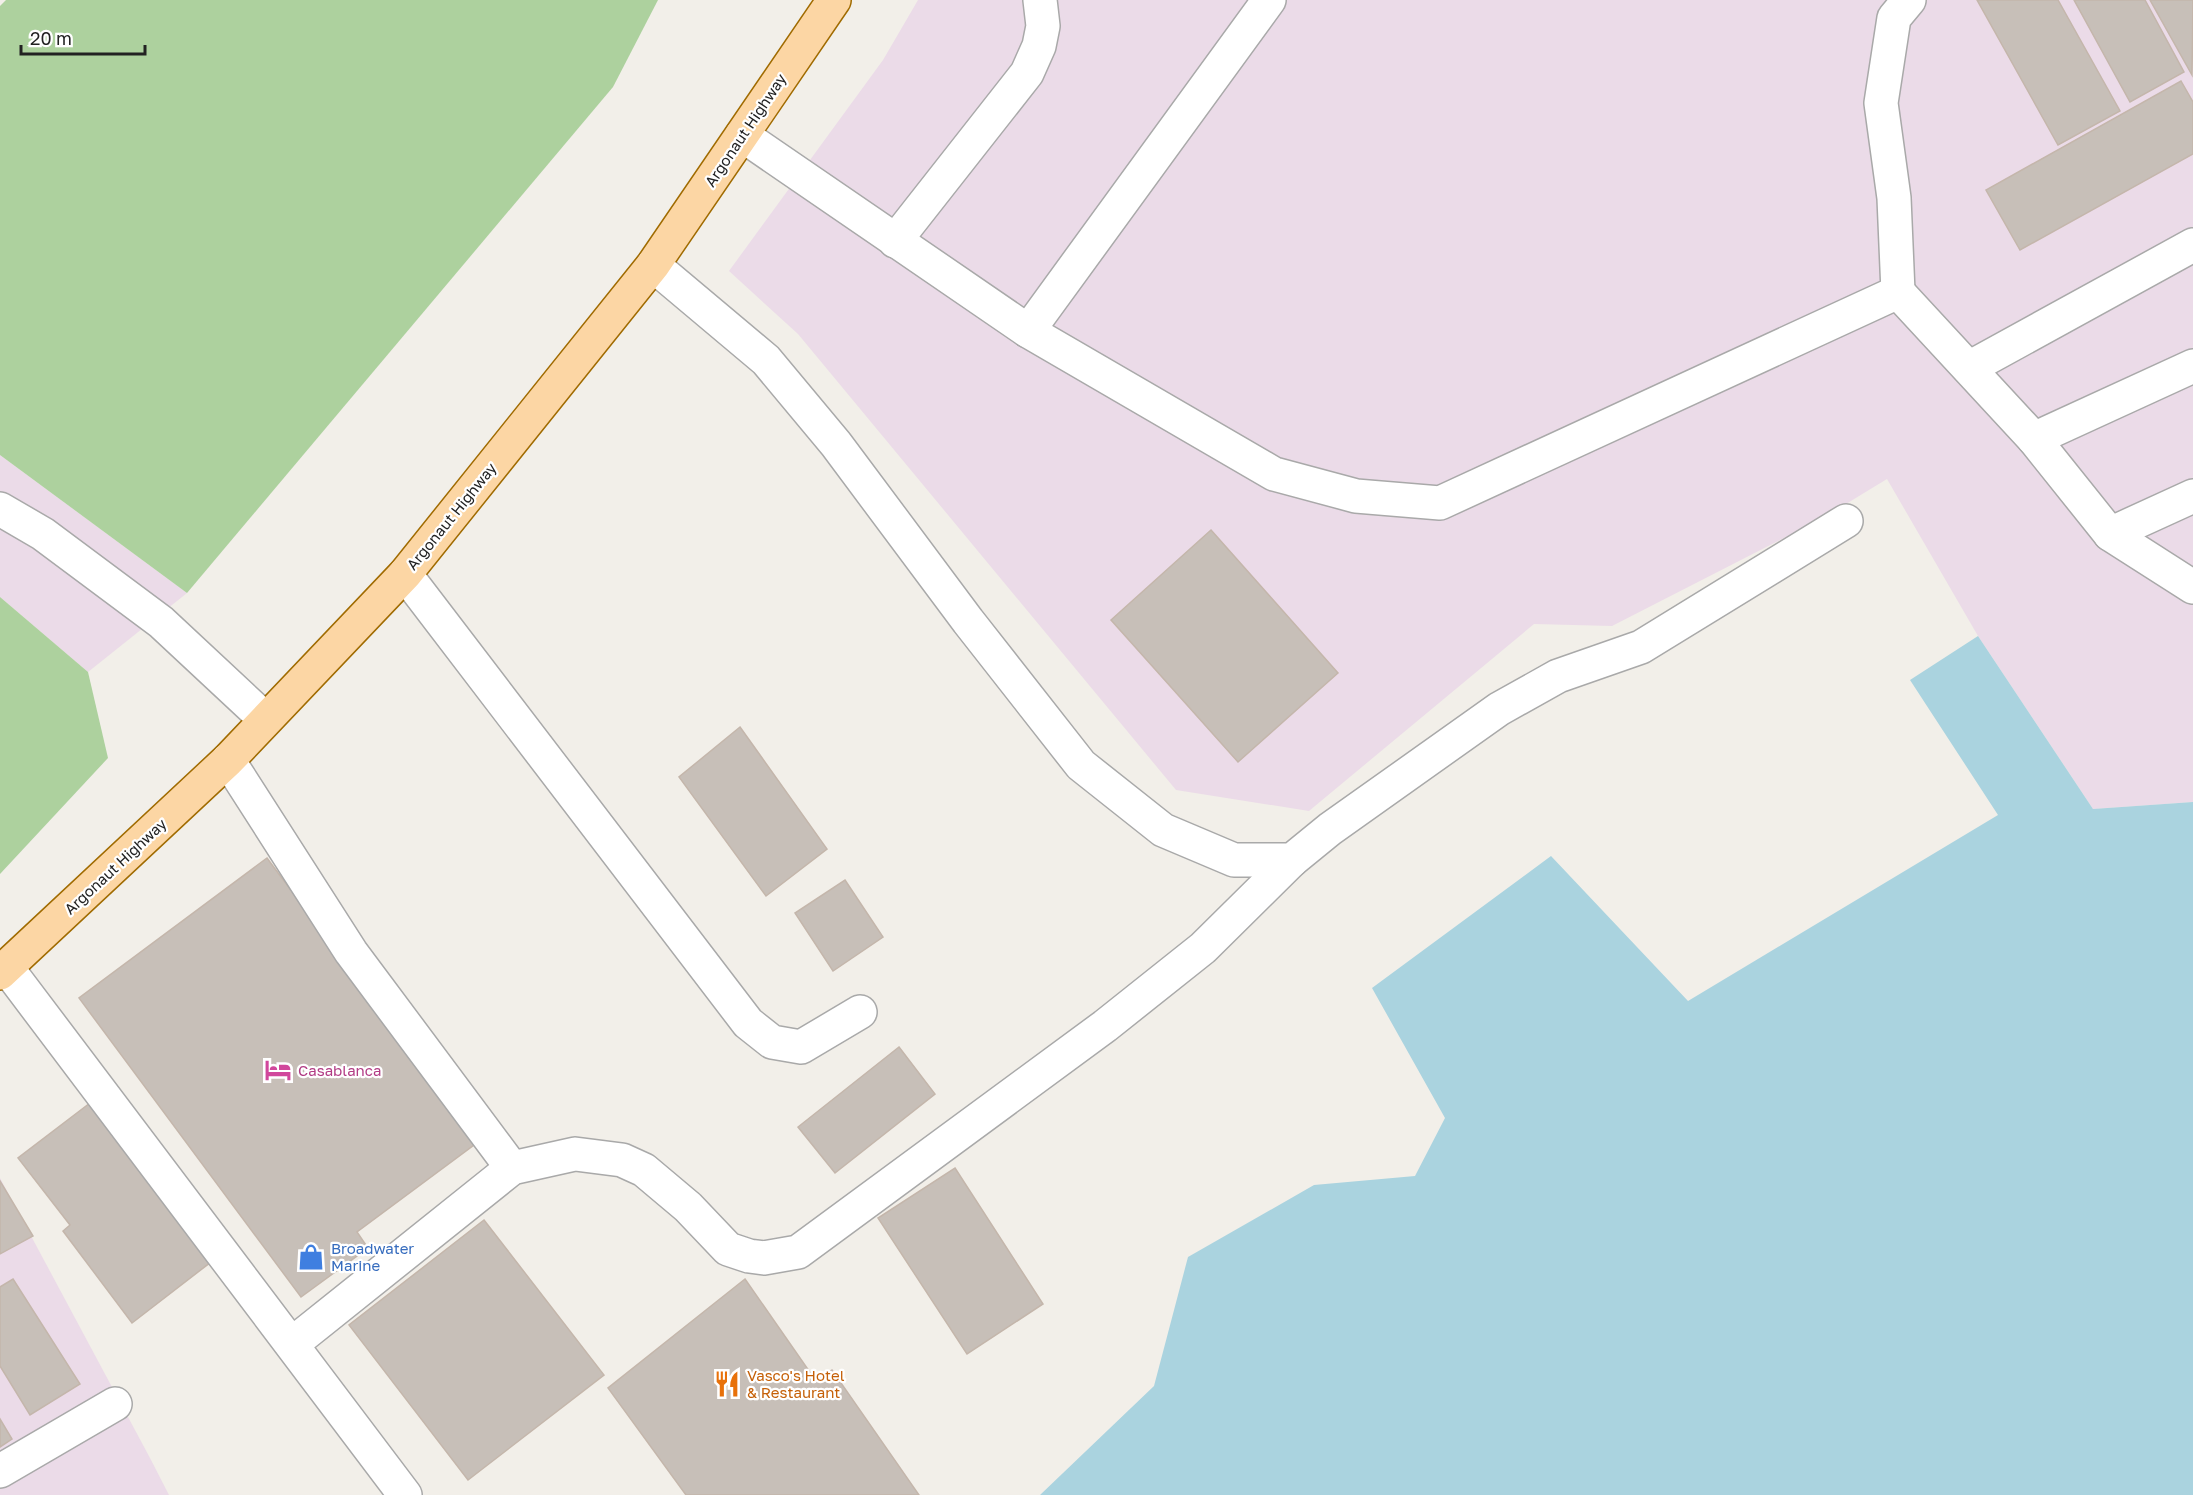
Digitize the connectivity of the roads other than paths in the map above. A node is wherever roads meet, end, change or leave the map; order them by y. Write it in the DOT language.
graph roads {
  1 [pos="834,0"];
  2 [pos="1040,0"];
  3 [pos="1269,0"];
  4 [pos="1909,0"];
  5 [pos="742,135"];
  6 [pos="895,241"];
  7 [pos="2193,245"];
  8 [pos="653,265"];
  9 [pos="1899,292"];
  10 [pos="1028,331"];
  11 [pos="2193,366"];
  12 [pos="1969,368"];
  13 [pos="2034,439"];
  14 [pos="2193,496"];
  15 [pos="0,509"];
  16 [pos="1846,521"];
  17 [pos="2110,534"];
  18 [pos="405,574"];
  19 [pos="2193,587"];
  20 [pos="265,719"];
  21 [pos="228,760"];
  22 [pos="1292,860"];
  23 [pos="3,971"];
  24 [pos="860,1012"];
  25 [pos="512,1168"];
  26 [pos="292,1344"];
  27 [pos="115,1404"];
  28 [pos="0,1471"];
  29 [pos="405,1495"];
  1 -- 5 [label="main road, Argonaut Highway"];
  2 -- 6 [label="street"];
  3 -- 10 [label="street"];
  4 -- 9 [label="street"];
  5 -- 6 [label="street"];
  5 -- 8 [label="main road, Argonaut Highway"];
  6 -- 10 [label="street"];
  7 -- 12 [label="street"];
  8 -- 18 [label="main road, Argonaut Highway"];
  8 -- 22 [label="street"];
  9 -- 10 [label="street"];
  9 -- 12 [label="street"];
  11 -- 13 [label="street"];
  12 -- 13 [label="street"];
  13 -- 17 [label="street"];
  14 -- 17 [label="street"];
  15 -- 20 [label="street"];
  16 -- 22 [label="street"];
  17 -- 19 [label="street"];
  18 -- 20 [label="main road, Argonaut Highway"];
  18 -- 24 [label="street"];
  20 -- 21 [label="main road, Argonaut Highway"];
  21 -- 23 [label="main road, Argonaut Highway"];
  21 -- 25 [label="street"];
  22 -- 25 [label="street"];
  23 -- 26 [label="street"];
  25 -- 26 [label="street"];
  26 -- 29 [label="street"];
  27 -- 28 [label="street"];
}
